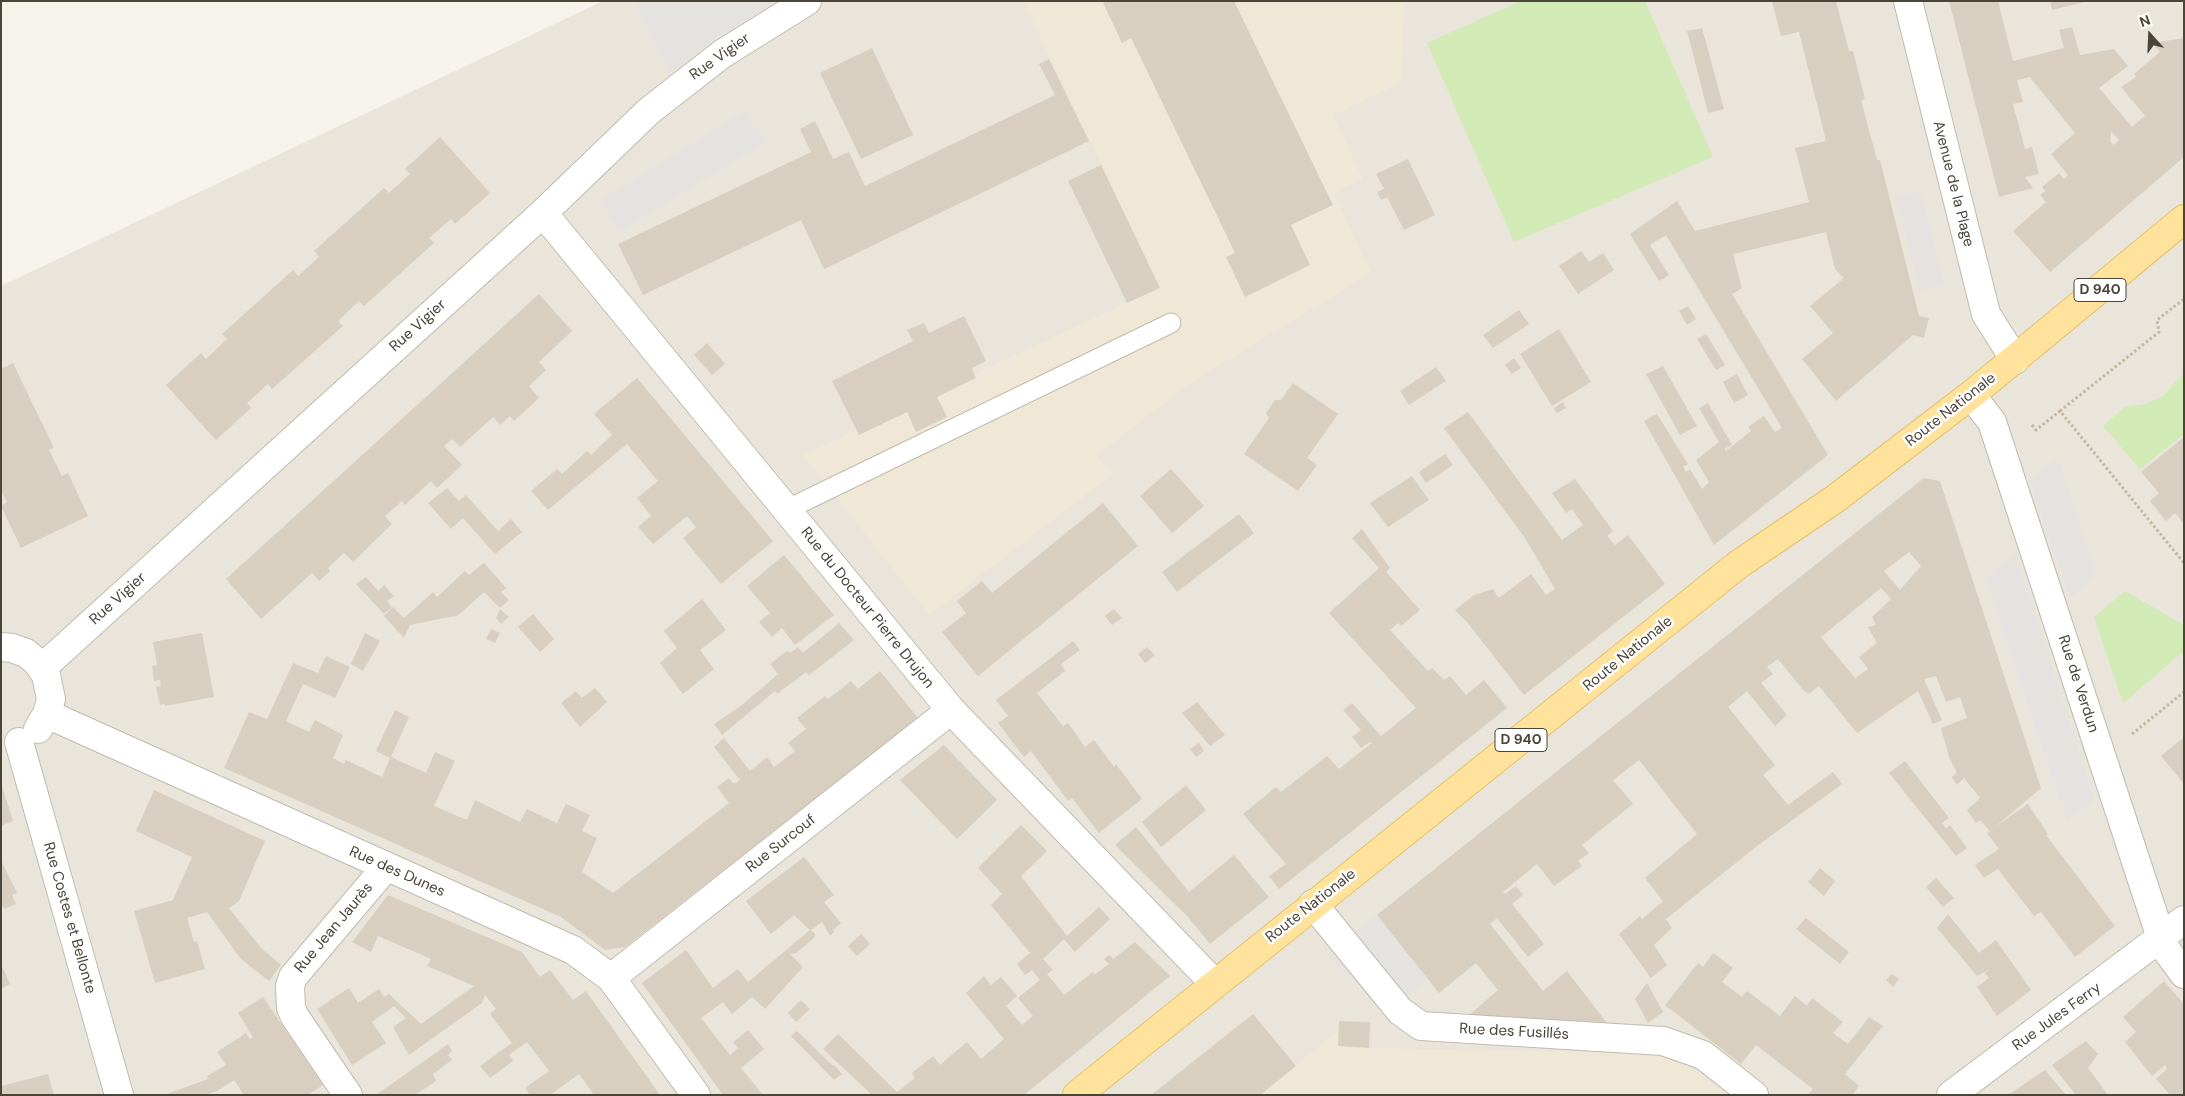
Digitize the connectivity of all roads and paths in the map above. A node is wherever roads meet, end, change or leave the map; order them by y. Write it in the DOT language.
graph roads {
  1 [pos="807,1"];
  2 [pos="1908,1"];
  3 [pos="542,213"];
  4 [pos="2184,219"];
  5 [pos="2184,299"];
  6 [pos="1171,322"];
  7 [pos="2015,360"];
  8 [pos="1972,395"];
  9 [pos="2060,411"];
  10 [pos="1992,422"];
  11 [pos="786,510"];
  12 [pos="2184,563"];
  13 [pos="1,647"];
  14 [pos="42,668"];
  15 [pos="2184,692"];
  16 [pos="951,710"];
  17 [pos="47,714"];
  18 [pos="10,744"];
  19 [pos="2102,759"];
  20 [pos="386,867"];
  21 [pos="1313,904"];
  22 [pos="2184,920"];
  23 [pos="2161,938"];
  24 [pos="2184,974"];
  25 [pos="611,978"];
  26 [pos="1214,983"];
  27 [pos="119,1095"];
  28 [pos="348,1095"];
  29 [pos="696,1095"];
  30 [pos="1077,1095"];
  31 [pos="1754,1095"];
  32 [pos="1951,1095"];
  1 -- 3 [label="street, Rue Vigier"];
  2 -- 7 [label="street, Avenue de la Plage"];
  3 -- 11 [label="street, Rue du Docteur Pierre Drujon"];
  3 -- 14 [label="street, Rue Vigier"];
  4 -- 7 [label="main road, Route Nationale / D 940"];
  5 -- 9 [label="path"];
  6 -- 11 [label="lane"];
  7 -- 8 [label="main road, Route Nationale / D 940"];
  8 -- 10 [label="street, Rue de Verdun"];
  8 -- 21 [label="main road, Route Nationale / D 940"];
  9 -- 10 [label="path"];
  9 -- 12 [label="path"];
  10 -- 19 [label="street, Rue de Verdun"];
  11 -- 16 [label="street, Rue du Docteur Pierre Drujon"];
  13 -- 14 [label="street"];
  14 -- 17 [label="street"];
  15 -- 19 [label="path"];
  16 -- 25 [label="street, Rue Surcouf"];
  16 -- 26 [label="street, Rue du Docteur Pierre Drujon"];
  17 -- 18 [label="street"];
  17 -- 20 [label="street, Rue des Dunes"];
  18 -- 27 [label="street, Rue Costes et Bellonte"];
  19 -- 23 [label="street, Rue de Verdun"];
  20 -- 25 [label="street, Rue des Dunes"];
  20 -- 28 [label="street, Rue Jean Jaurès"];
  21 -- 26 [label="main road, Route Nationale / D 940"];
  21 -- 31 [label="street, Rue des Fusillés"];
  22 -- 23 [label="street, Rue Jules Ferry"];
  23 -- 24 [label="street, Rue de Verdun"];
  23 -- 32 [label="street, Rue Jules Ferry"];
  25 -- 29 [label="street, Rue des Dunes"];
  26 -- 30 [label="main road, Route Nationale / D 940"];
}
